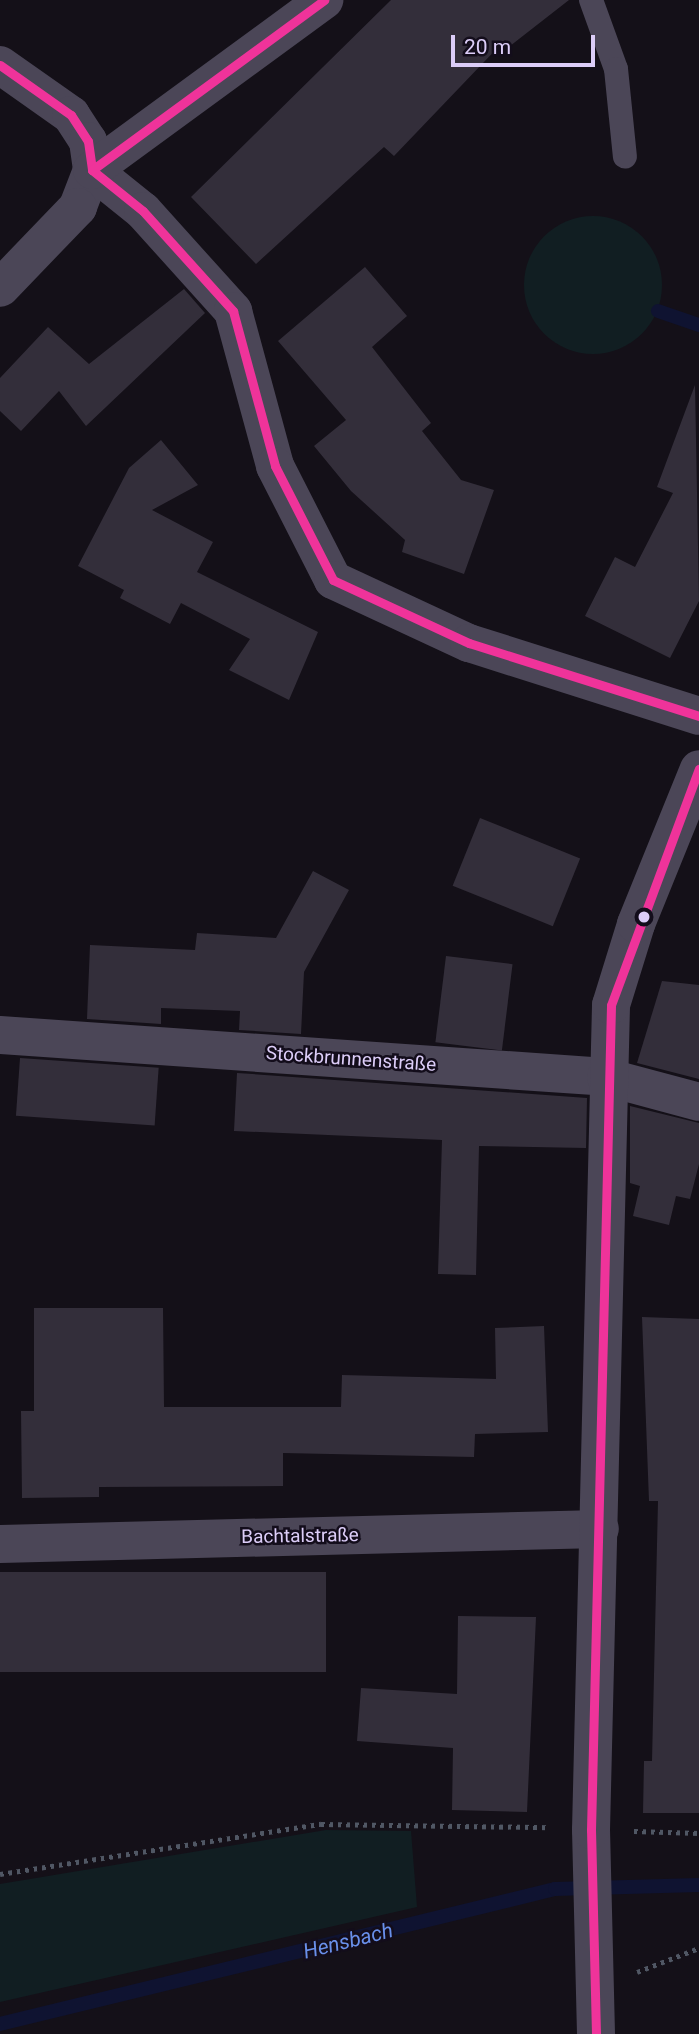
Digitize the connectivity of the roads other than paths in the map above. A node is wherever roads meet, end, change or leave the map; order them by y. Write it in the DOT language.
graph roads {
  1 [pos="324,0"];
  2 [pos="591,0"];
  3 [pos="0,65"];
  4 [pos="625,157"];
  5 [pos="92,170"];
  6 [pos="0,288"];
  7 [pos="699,716"];
  8 [pos="699,769"];
  9 [pos="0,1035"];
  10 [pos="606,1077"];
  11 [pos="699,1102"];
  12 [pos="600,1529"];
  13 [pos="0,1544"];
  14 [pos="596,2034"];
  1 -- 5 [label="street"];
  2 -- 4 [label="lane"];
  3 -- 5 [label="street"];
  5 -- 6 [label="street"];
  5 -- 7 [label="street"];
  8 -- 10 [label="street"];
  9 -- 10 [label="street, Stockbrunnenstraße"];
  10 -- 11 [label="street, Stockbrunnenstraße"];
  10 -- 12 [label="street"];
  12 -- 13 [label="street, Bachtalstraße"];
  12 -- 14 [label="street"];
}
